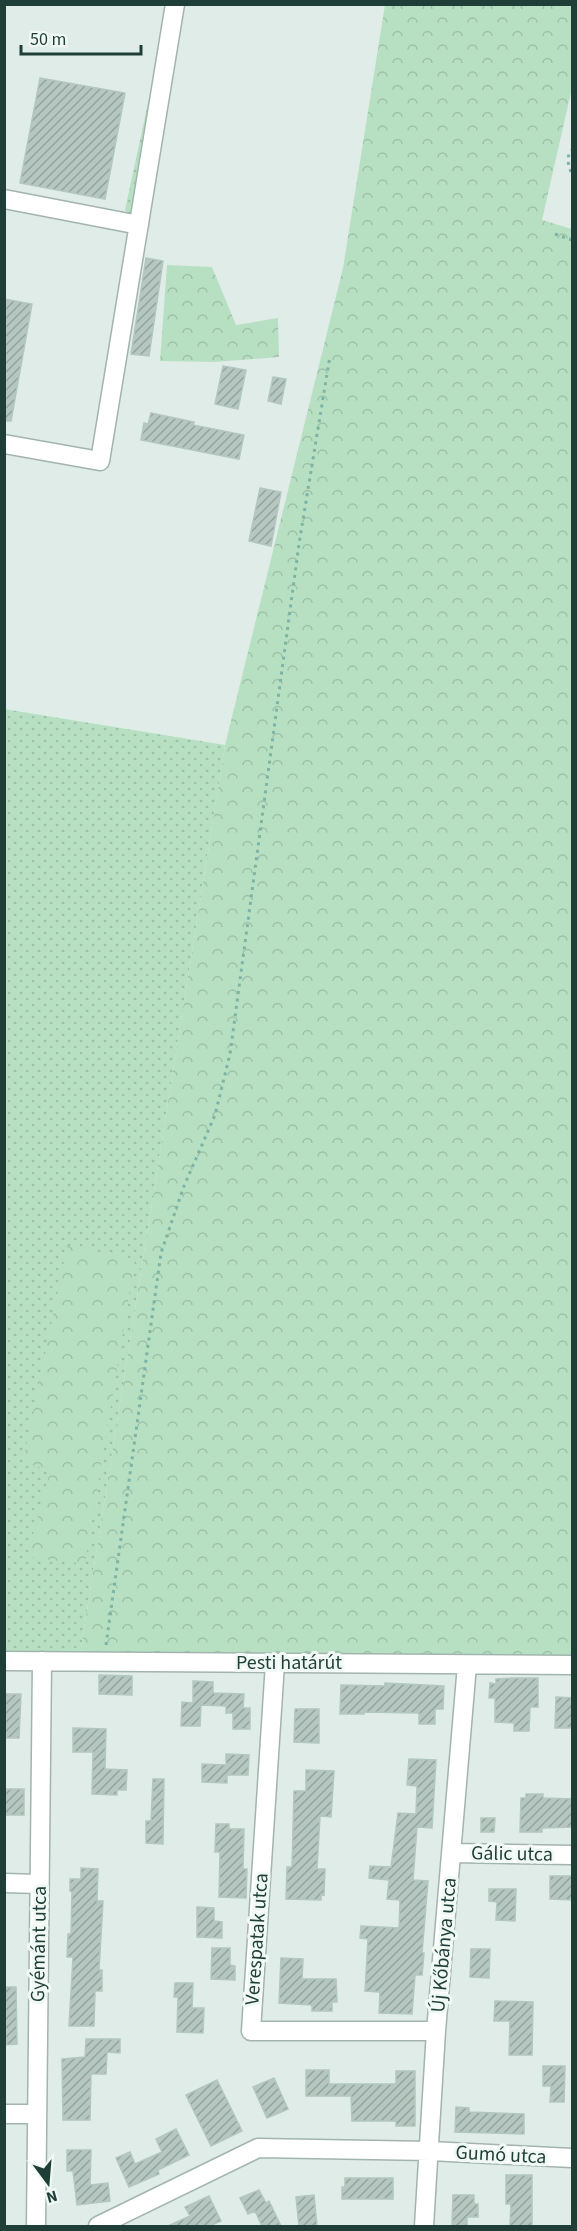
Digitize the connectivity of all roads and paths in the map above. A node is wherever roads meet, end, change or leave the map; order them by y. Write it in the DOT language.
graph roads {
  1 [pos="175,4"];
  2 [pos="573,150"];
  3 [pos="572,172"];
  4 [pos="4,200"];
  5 [pos="139,225"];
  6 [pos="555,234"];
  7 [pos="573,240"];
  8 [pos="330,356"];
  9 [pos="4,444"];
  10 [pos="4,1661"];
  11 [pos="42,1661"];
  12 [pos="104,1662"];
  13 [pos="275,1663"];
  14 [pos="467,1665"];
  15 [pos="573,1665"];
  16 [pos="451,1853"];
  17 [pos="573,1855"];
  18 [pos="4,1883"];
  19 [pos="39,1884"];
  20 [pos="436,2031"];
  21 [pos="4,2114"];
  22 [pos="37,2114"];
  23 [pos="430,2151"];
  24 [pos="573,2158"];
  25 [pos="36,2226"];
  26 [pos="98,2226"];
  27 [pos="424,2226"];
  1 -- 5 [label="street"];
  2 -- 3 [label="path"];
  4 -- 5 [label="street"];
  5 -- 9 [label="street"];
  6 -- 7 [label="path"];
  8 -- 12 [label="path"];
  10 -- 11 [label="street, Pesti határút"];
  11 -- 12 [label="street, Pesti határút"];
  11 -- 19 [label="street, Gyémánt utca"];
  12 -- 13 [label="street, Pesti határút"];
  13 -- 14 [label="street, Pesti határút"];
  13 -- 20 [label="street, Verespatak utca"];
  14 -- 15 [label="street, Pesti határút"];
  14 -- 16 [label="street, Új Kőbánya utca"];
  16 -- 17 [label="street, Gálic utca"];
  16 -- 20 [label="street, Új Kőbánya utca"];
  18 -- 19 [label="street"];
  19 -- 22 [label="street, Gyémánt utca"];
  20 -- 23 [label="street, Új Kőbánya utca"];
  21 -- 22 [label="street"];
  22 -- 25 [label="street, Gyémánt utca"];
  23 -- 24 [label="street, Gumó utca"];
  23 -- 26 [label="street, Gumó utca"];
  23 -- 27 [label="street, Új Kőbánya utca"];
}
